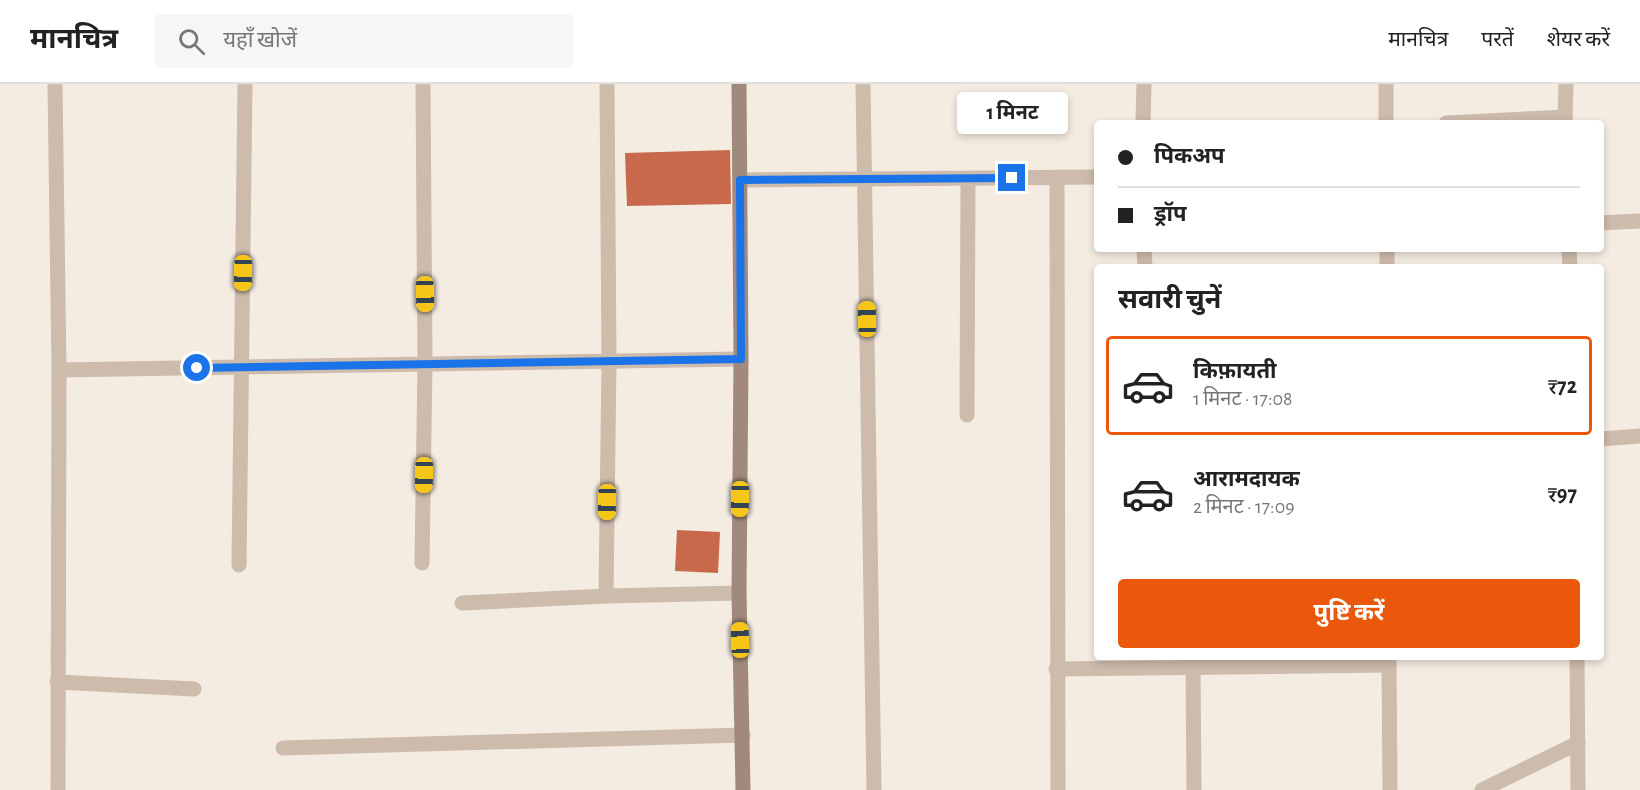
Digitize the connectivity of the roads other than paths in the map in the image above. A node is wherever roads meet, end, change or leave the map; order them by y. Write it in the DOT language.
graph roads {
  1 [pos="55,84"];
  2 [pos="245,84"];
  3 [pos="423,84"];
  4 [pos="607,84"];
  5 [pos="739,84"];
  6 [pos="863,84"];
  7 [pos="1144,84"];
  8 [pos="1386,84"];
  9 [pos="1566,84"];
  10 [pos="1143,120"];
  11 [pos="1386,120"];
  12 [pos="1565,120"];
  13 [pos="1057,177"];
  14 [pos="1094,177"];
  15 [pos="865,178"];
  16 [pos="968,179"];
  17 [pos="740,180"];
  18 [pos="1640,221"];
  19 [pos="1604,223"];
  20 [pos="741,359"];
  21 [pos="609,361"];
  22 [pos="426,364"];
  23 [pos="243,368"];
  24 [pos="59,370"];
  25 [pos="967,415"];
  26 [pos="1640,436"];
  27 [pos="1604,439"];
  28 [pos="422,563"];
  29 [pos="239,565"];
  30 [pos="739,593"];
  31 [pos="606,596"];
  32 [pos="462,603"];
  33 [pos="1577,660"];
  34 [pos="1389,661"];
  35 [pos="1151,662"];
  36 [pos="1193,668"];
  37 [pos="1056,669"];
  38 [pos="57,682"];
  39 [pos="194,688"];
  40 [pos="743,735"];
  41 [pos="1578,743"];
  42 [pos="283,748"];
  43 [pos="58,790"];
  44 [pos="743,790"];
  45 [pos="874,790"];
  46 [pos="1058,790"];
  47 [pos="1194,790"];
  48 [pos="1390,790"];
  49 [pos="1482,790"];
  50 [pos="1578,790"];
  1 -- 24 [label="street"];
  2 -- 23 [label="street"];
  3 -- 22 [label="street"];
  4 -- 21 [label="street"];
  5 -- 17 [label="street"];
  6 -- 15 [label="street"];
  7 -- 10 [label="street"];
  8 -- 11 [label="street"];
  9 -- 12 [label="street"];
  13 -- 14 [label="street"];
  13 -- 16 [label="street"];
  13 -- 37 [label="street"];
  15 -- 16 [label="street"];
  15 -- 17 [label="street"];
  15 -- 45 [label="street"];
  16 -- 25 [label="street"];
  17 -- 20 [label="street"];
  18 -- 19 [label="street"];
  20 -- 21 [label="street"];
  20 -- 30 [label="street"];
  21 -- 22 [label="street"];
  21 -- 31 [label="street"];
  22 -- 23 [label="street"];
  22 -- 28 [label="street"];
  23 -- 24 [label="street"];
  23 -- 29 [label="street"];
  24 -- 38 [label="street"];
  26 -- 27 [label="street"];
  30 -- 31 [label="street"];
  30 -- 40 [label="street"];
  31 -- 32 [label="street"];
  33 -- 41 [label="street"];
  34 -- 36 [label="street"];
  34 -- 48 [label="street"];
  35 -- 36 [label="street"];
  35 -- 37 [label="street"];
  36 -- 47 [label="street"];
  37 -- 46 [label="street"];
  38 -- 39 [label="street"];
  38 -- 43 [label="street"];
  40 -- 42 [label="street"];
  40 -- 44 [label="street"];
  41 -- 49 [label="street"];
  41 -- 50 [label="street"];
}
